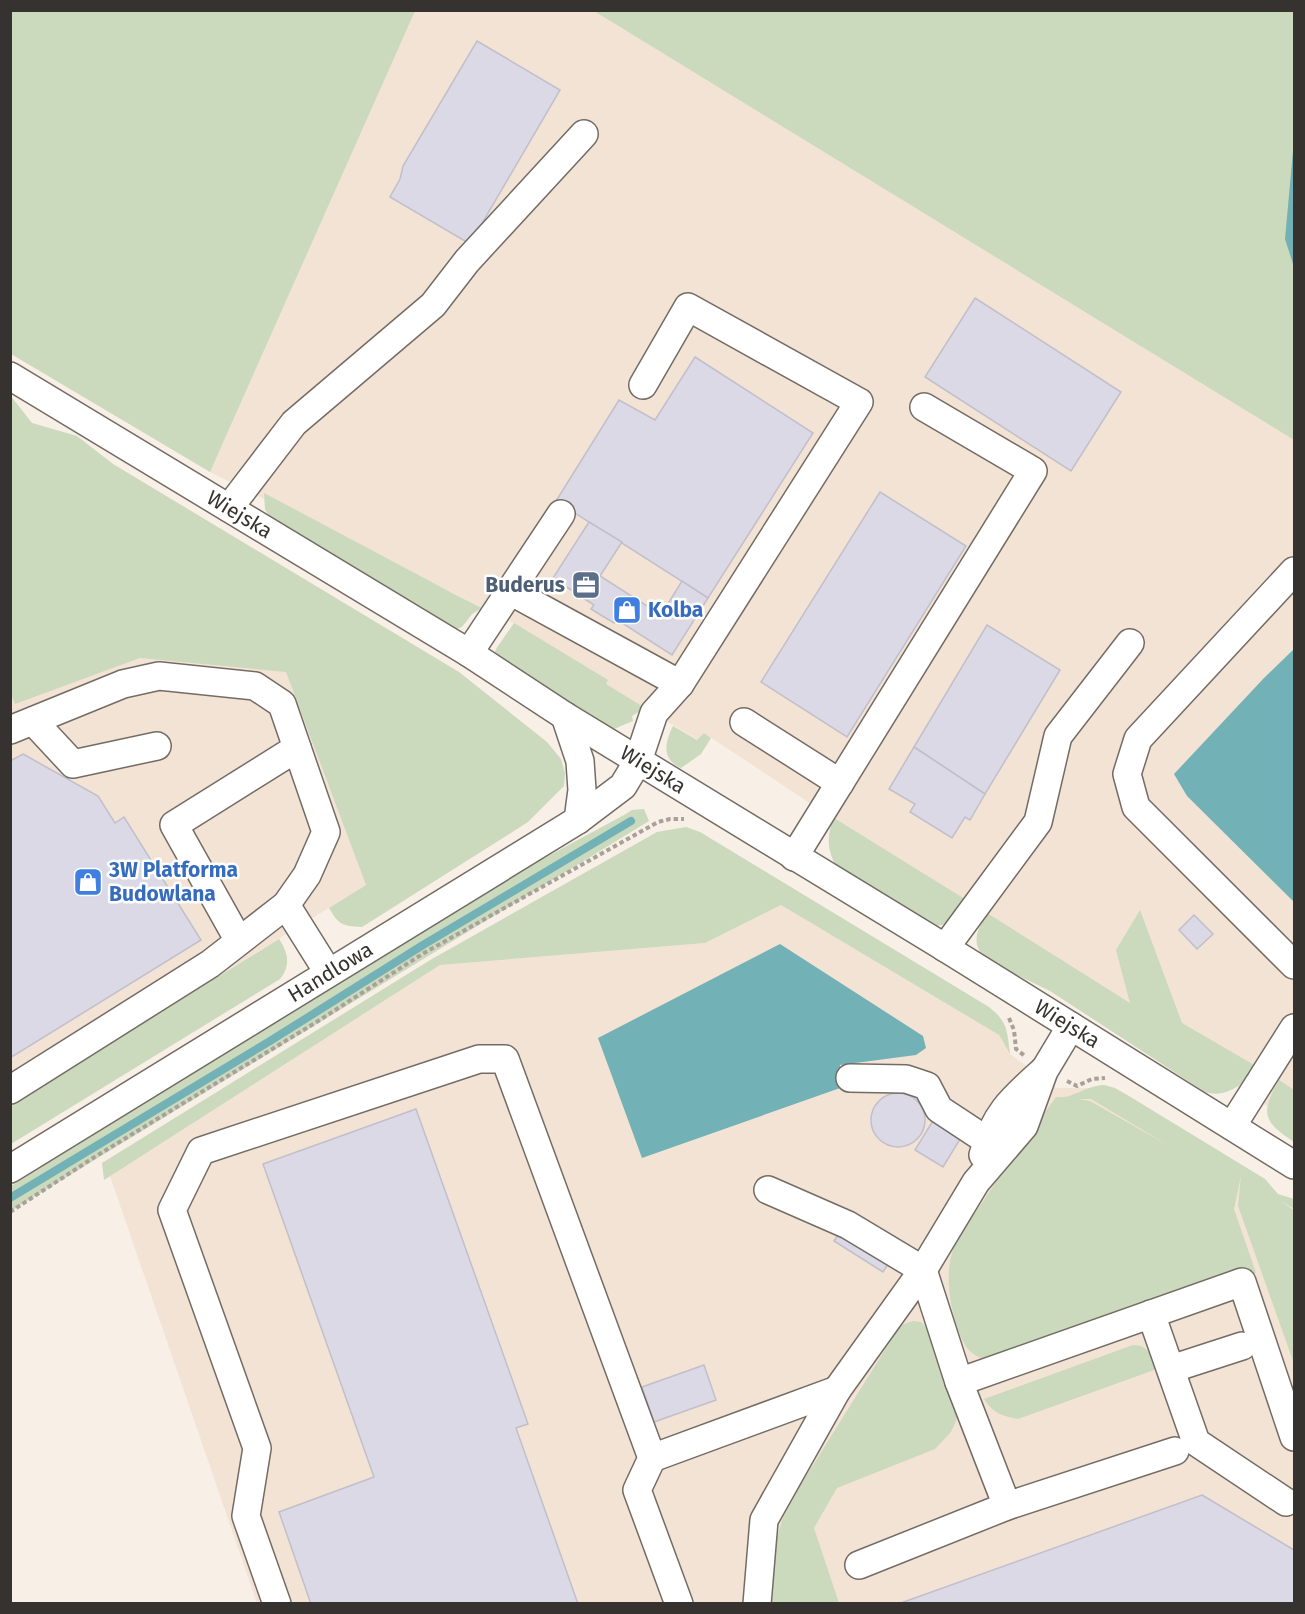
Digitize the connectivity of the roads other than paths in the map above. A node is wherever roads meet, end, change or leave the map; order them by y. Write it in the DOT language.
graph roads {
  1 [pos="585,134"];
  2 [pos="10,376"];
  3 [pos="643,385"];
  4 [pos="924,407"];
  5 [pos="229,508"];
  6 [pos="561,514"];
  7 [pos="1294,571"];
  8 [pos="510,591"];
  9 [pos="1131,643"];
  10 [pos="469,653"];
  11 [pos="680,684"];
  12 [pos="566,717"];
  13 [pos="744,722"];
  14 [pos="22,726"];
  15 [pos="157,746"];
  16 [pos="297,748"];
  17 [pos="638,761"];
  18 [pos="840,783"];
  19 [pos="578,820"];
  20 [pos="794,857"];
  21 [pos="286,905"];
  22 [pos="239,941"];
  23 [pos="945,948"];
  24 [pos="1294,965"];
  25 [pos="328,972"];
  26 [pos="1071,1026"];
  27 [pos="1294,1028"];
  28 [pos="1044,1071"];
  29 [pos="850,1078"];
  30 [pos="10,1090"];
  31 [pos="1232,1126"];
  32 [pos="986,1140"];
  33 [pos="1294,1166"];
  34 [pos="10,1169"];
  35 [pos="976,1182"];
  36 [pos="768,1190"];
  37 [pos="923,1270"];
  38 [pos="1151,1314"];
  39 [pos="1242,1346"];
  40 [pos="1171,1369"];
  41 [pos="960,1382"];
  42 [pos="837,1390"];
  43 [pos="1294,1437"];
  44 [pos="1175,1451"];
  45 [pos="652,1458"];
  46 [pos="1286,1502"];
  47 [pos="1007,1506"];
  48 [pos="859,1565"];
  49 [pos="277,1604"];
  50 [pos="679,1604"];
  51 [pos="757,1604"];
  1 -- 5 [label="street"];
  2 -- 5 [label="street, Wiejska"];
  3 -- 11 [label="street, Handlowa"];
  4 -- 18 [label="street"];
  5 -- 10 [label="street, Wiejska"];
  6 -- 8 [label="street"];
  7 -- 24 [label="street"];
  8 -- 10 [label="street"];
  8 -- 11 [label="street"];
  9 -- 23 [label="street"];
  10 -- 12 [label="street, Wiejska"];
  11 -- 17 [label="street, Handlowa"];
  12 -- 17 [label="street, Wiejska"];
  12 -- 19 [label="street"];
  13 -- 18 [label="street"];
  14 -- 15 [label="street"];
  14 -- 16 [label="street"];
  16 -- 21 [label="street"];
  16 -- 22 [label="street"];
  17 -- 19 [label="street, Handlowa"];
  17 -- 20 [label="street, Wiejska"];
  18 -- 20 [label="street"];
  19 -- 25 [label="street, Handlowa"];
  20 -- 23 [label="street, Wiejska"];
  21 -- 22 [label="street"];
  21 -- 25 [label="street"];
  22 -- 30 [label="street"];
  23 -- 26 [label="street, Wiejska"];
  25 -- 34 [label="street, Handlowa"];
  26 -- 28 [label="street"];
  26 -- 31 [label="street, Wiejska"];
  27 -- 31 [label="street"];
  28 -- 32 [label="street"];
  28 -- 35 [label="street"];
  29 -- 32 [label="street"];
  31 -- 33 [label="street, Wiejska"];
  32 -- 35 [label="street"];
  35 -- 37 [label="street"];
  36 -- 37 [label="street"];
  37 -- 41 [label="street"];
  37 -- 42 [label="street"];
  38 -- 40 [label="street"];
  38 -- 41 [label="street"];
  38 -- 43 [label="street"];
  39 -- 40 [label="street"];
  40 -- 46 [label="street"];
  41 -- 47 [label="street"];
  42 -- 45 [label="street"];
  42 -- 51 [label="street"];
  44 -- 47 [label="street"];
  45 -- 49 [label="street"];
  45 -- 50 [label="street"];
  47 -- 48 [label="street"];
}
